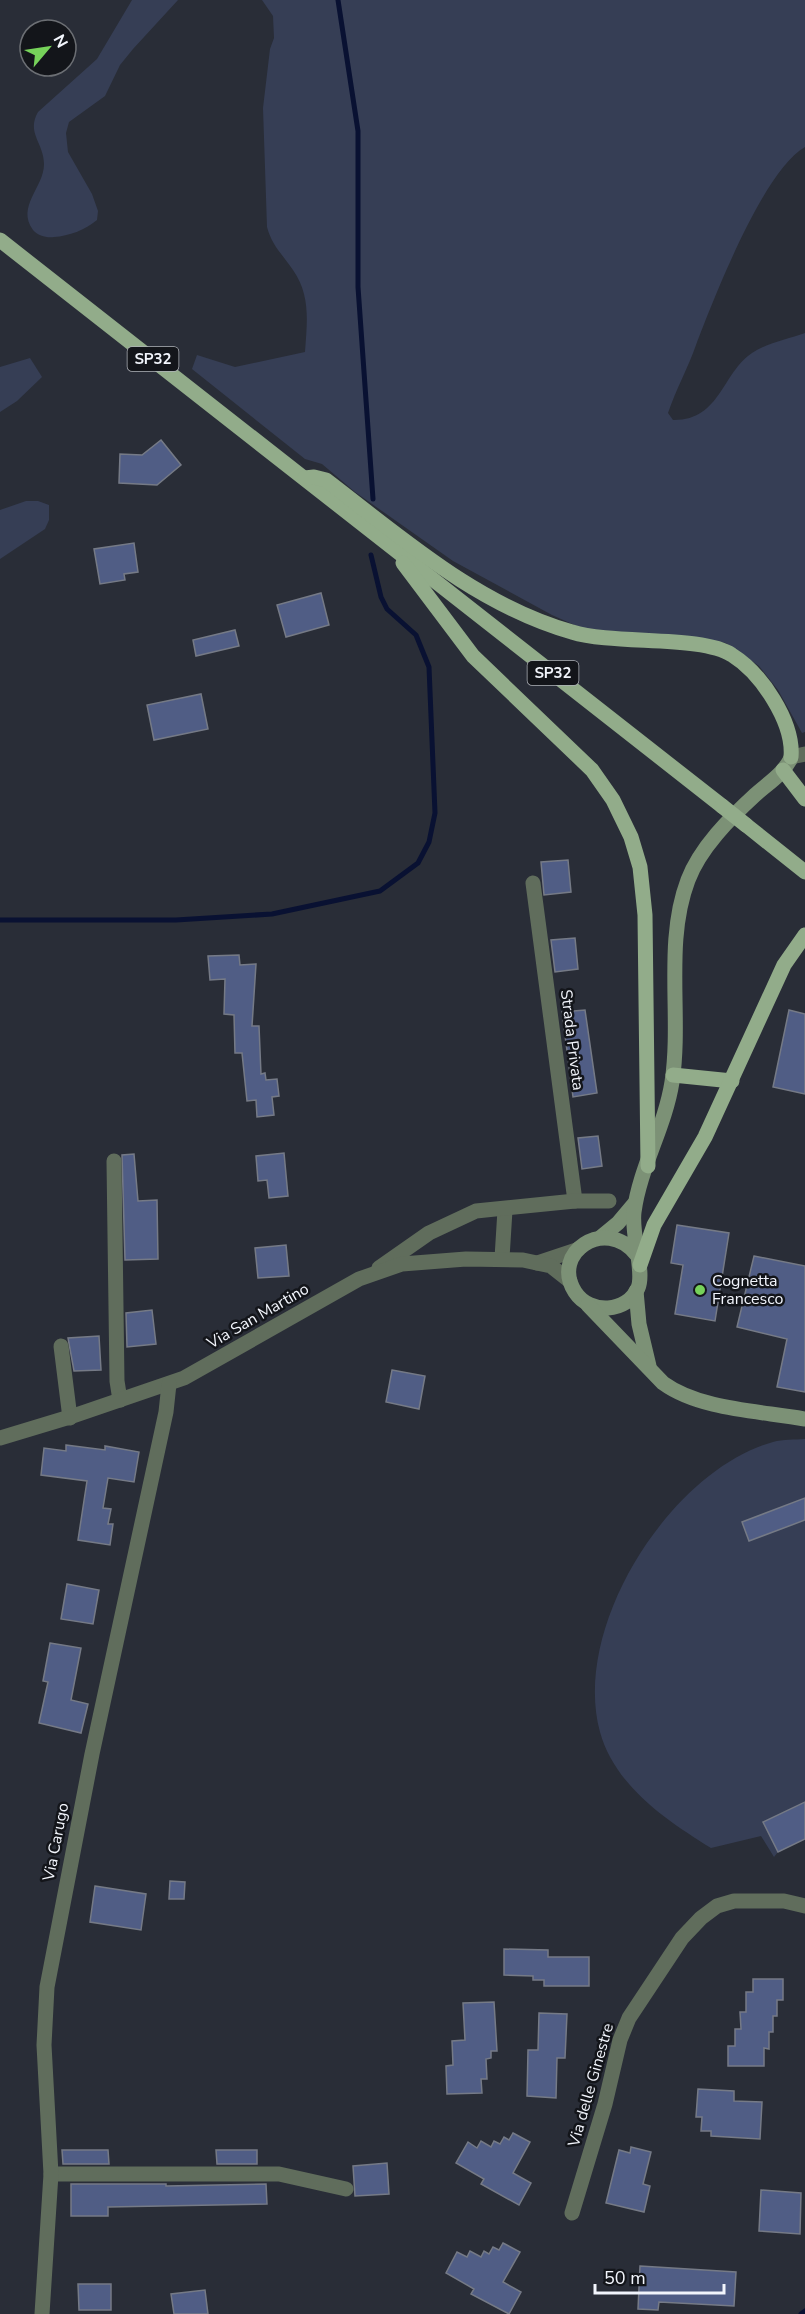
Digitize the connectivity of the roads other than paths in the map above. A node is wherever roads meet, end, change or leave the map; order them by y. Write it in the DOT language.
graph roads {
  1 [pos="0,240"];
  2 [pos="305,478"];
  3 [pos="384,540"];
  4 [pos="793,761"];
  5 [pos="805,799"];
  6 [pos="805,872"];
  7 [pos="534,883"];
  8 [pos="805,934"];
  9 [pos="673,1075"];
  10 [pos="732,1081"];
  11 [pos="114,1161"];
  12 [pos="648,1166"];
  13 [pos="609,1201"];
  14 [pos="636,1201"];
  15 [pos="575,1202"];
  16 [pos="506,1210"];
  17 [pos="601,1237"];
  18 [pos="579,1249"];
  19 [pos="502,1258"];
  20 [pos="638,1260"];
  21 [pos="537,1263"];
  22 [pos="369,1275"];
  23 [pos="570,1281"];
  24 [pos="636,1291"];
  25 [pos="586,1303"];
  26 [pos="61,1346"];
  27 [pos="649,1366"];
  28 [pos="169,1384"];
  29 [pos="120,1401"];
  30 [pos="70,1418"];
  31 [pos="805,1419"];
  32 [pos="0,1438"];
  33 [pos="805,1906"];
  34 [pos="51,2174"];
  35 [pos="346,2189"];
  36 [pos="572,2213"];
  37 [pos="42,2314"];
  1 -- 2 [label="main road, SP32"];
  2 -- 3 [label="main road, SP32"];
  2 -- 4 [label="main road"];
  3 -- 6 [label="main road, SP32, bridge"];
  3 -- 12 [label="main road"];
  4 -- 5 [label="main road"];
  4 -- 9 [label="street"];
  7 -- 15 [label="street, Strada Privata"];
  8 -- 10 [label="main road"];
  9 -- 10 [label="main road"];
  9 -- 12 [label="street"];
  10 -- 20 [label="main road"];
  11 -- 29 [label="street"];
  12 -- 14 [label="street"];
  13 -- 15 [label="street"];
  14 -- 17 [label="street"];
  14 -- 20 [label="street"];
  15 -- 16 [label="street"];
  16 -- 19 [label="street"];
  16 -- 22 [label="street"];
  17 -- 18 [label="street"];
  17 -- 20 [label="street"];
  18 -- 21 [label="street, Via San Martino"];
  18 -- 23 [label="street"];
  19 -- 21 [label="street, Via San Martino"];
  19 -- 22 [label="street, Via San Martino"];
  20 -- 24 [label="street"];
  21 -- 23 [label="street, Via San Martino"];
  22 -- 28 [label="street, Via San Martino"];
  23 -- 25 [label="street"];
  24 -- 25 [label="street"];
  24 -- 27 [label="street"];
  25 -- 27 [label="street"];
  26 -- 30 [label="street"];
  27 -- 31 [label="street"];
  28 -- 29 [label="street, Via San Martino"];
  28 -- 34 [label="street, Via Carugo"];
  29 -- 30 [label="street, Via San Martino"];
  30 -- 32 [label="street, Via San Martino"];
  33 -- 36 [label="street, Via delle Ginestre"];
  34 -- 35 [label="street"];
  34 -- 37 [label="street, Via Carugo"];
}
